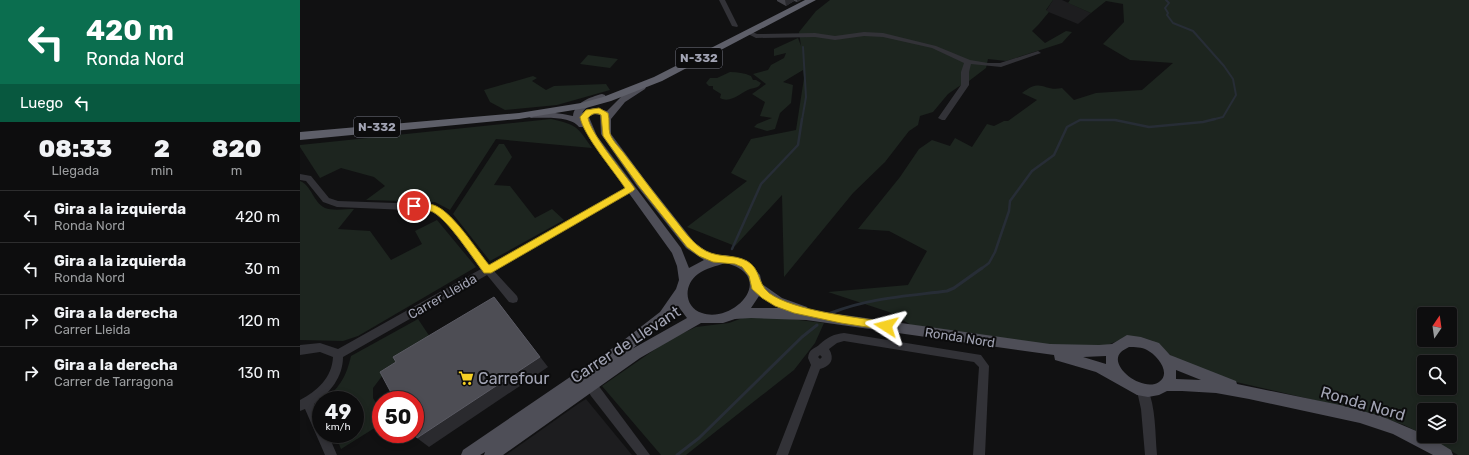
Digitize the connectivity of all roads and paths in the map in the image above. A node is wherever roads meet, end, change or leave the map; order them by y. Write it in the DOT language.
graph roads {
  1 [pos="722,0"];
  2 [pos="812,0"];
  3 [pos="735,26"];
  4 [pos="744,34"];
  5 [pos="1038,53"];
  6 [pos="968,62"];
  7 [pos="658,78"];
  8 [pos="602,97"];
  9 [pos="568,105"];
  10 [pos="582,106"];
  11 [pos="603,115"];
  12 [pos="519,116"];
  13 [pos="942,118"];
  14 [pos="579,121"];
  15 [pos="589,128"];
  16 [pos="371,129"];
  17 [pos="300,132"];
  18 [pos="300,136"];
  19 [pos="300,141"];
  20 [pos="300,177"];
  21 [pos="630,189"];
  22 [pos="716,260"];
  23 [pos="488,270"];
  24 [pos="685,279"];
  25 [pos="756,286"];
  26 [pos="680,293"];
  27 [pos="513,299"];
  28 [pos="733,314"];
  29 [pos="700,318"];
  30 [pos="841,319"];
  31 [pos="1009,344"];
  32 [pos="1115,349"];
  33 [pos="300,350"];
  34 [pos="338,355"];
  35 [pos="1166,359"];
  36 [pos="1119,377"];
  37 [pos="591,385"];
  38 [pos="1166,385"];
  39 [pos="1143,391"];
  40 [pos="1266,396"];
  41 [pos="304,404"];
  42 [pos="312,418"];
  43 [pos="326,443"];
  44 [pos="331,455"];
  45 [pos="468,455"];
  46 [pos="491,455"];
  47 [pos="644,455"];
  48 [pos="782,455"];
  49 [pos="979,455"];
  50 [pos="1151,455"];
  51 [pos="1446,455"];
  1 -- 3 [label="street"];
  2 -- 4 [label="highway, N-332"];
  4 -- 6 [label="street"];
  4 -- 7 [label="highway, N-332"];
  4 -- 8 [label="highway, N-332"];
  5 -- 6 [label="street"];
  6 -- 13 [label="street"];
  7 -- 10 [label="highway, N-332"];
  7 -- 11 [label="main road"];
  8 -- 9 [label="highway, N-332"];
  8 -- 10 [label="main road"];
  9 -- 10 [label="main road"];
  9 -- 16 [label="highway, N-332"];
  10 -- 11 [label="main road"];
  10 -- 12 [label="highway, N-332"];
  10 -- 14 [label="main road"];
  11 -- 15 [label="main road"];
  11 -- 22 [label="main road, Ronda Nord"];
  12 -- 14 [label="main road"];
  12 -- 16 [label="highway, N-332"];
  14 -- 15 [label="main road"];
  15 -- 21 [label="main road"];
  16 -- 17 [label="highway"];
  16 -- 18 [label="highway, N-332"];
  16 -- 19 [label="highway"];
  20 -- 23 [label="street"];
  21 -- 23 [label="street, Carrer Lleida"];
  21 -- 24 [label="main road"];
  22 -- 24 [label="main road, Ronda Nord"];
  22 -- 25 [label="main road, Ronda Nord"];
  23 -- 27 [label="street"];
  23 -- 34 [label="street, Carrer Lleida"];
  24 -- 26 [label="main road"];
  25 -- 28 [label="main road, Ronda Nord"];
  25 -- 30 [label="main road, Ronda Nord"];
  26 -- 29 [label="main road"];
  26 -- 45 [label="main road, Carrer de Llevant"];
  28 -- 29 [label="main road, Ronda Nord"];
  28 -- 30 [label="main road, Ronda Nord"];
  29 -- 37 [label="main road, Carrer de Llevant"];
  30 -- 31 [label="main road, Ronda Nord"];
  31 -- 32 [label="main road, Ronda Nord"];
  31 -- 36 [label="main road, Ronda Nord"];
  32 -- 35 [label="main road"];
  32 -- 36 [label="main road"];
  33 -- 34 [label="street"];
  34 -- 41 [label="street"];
  35 -- 38 [label="main road"];
  35 -- 40 [label="main road, Ronda Nord"];
  36 -- 39 [label="main road"];
  37 -- 46 [label="main road, Carrer de Llevant"];
  37 -- 47 [label="street"];
  38 -- 39 [label="main road"];
  38 -- 40 [label="main road, Ronda Nord"];
  39 -- 50 [label="street"];
  40 -- 51 [label="main road, Ronda Nord"];
  41 -- 42 [label="street"];
  43 -- 44 [label="street"];
  48 -- 49 [label="street"];
}
